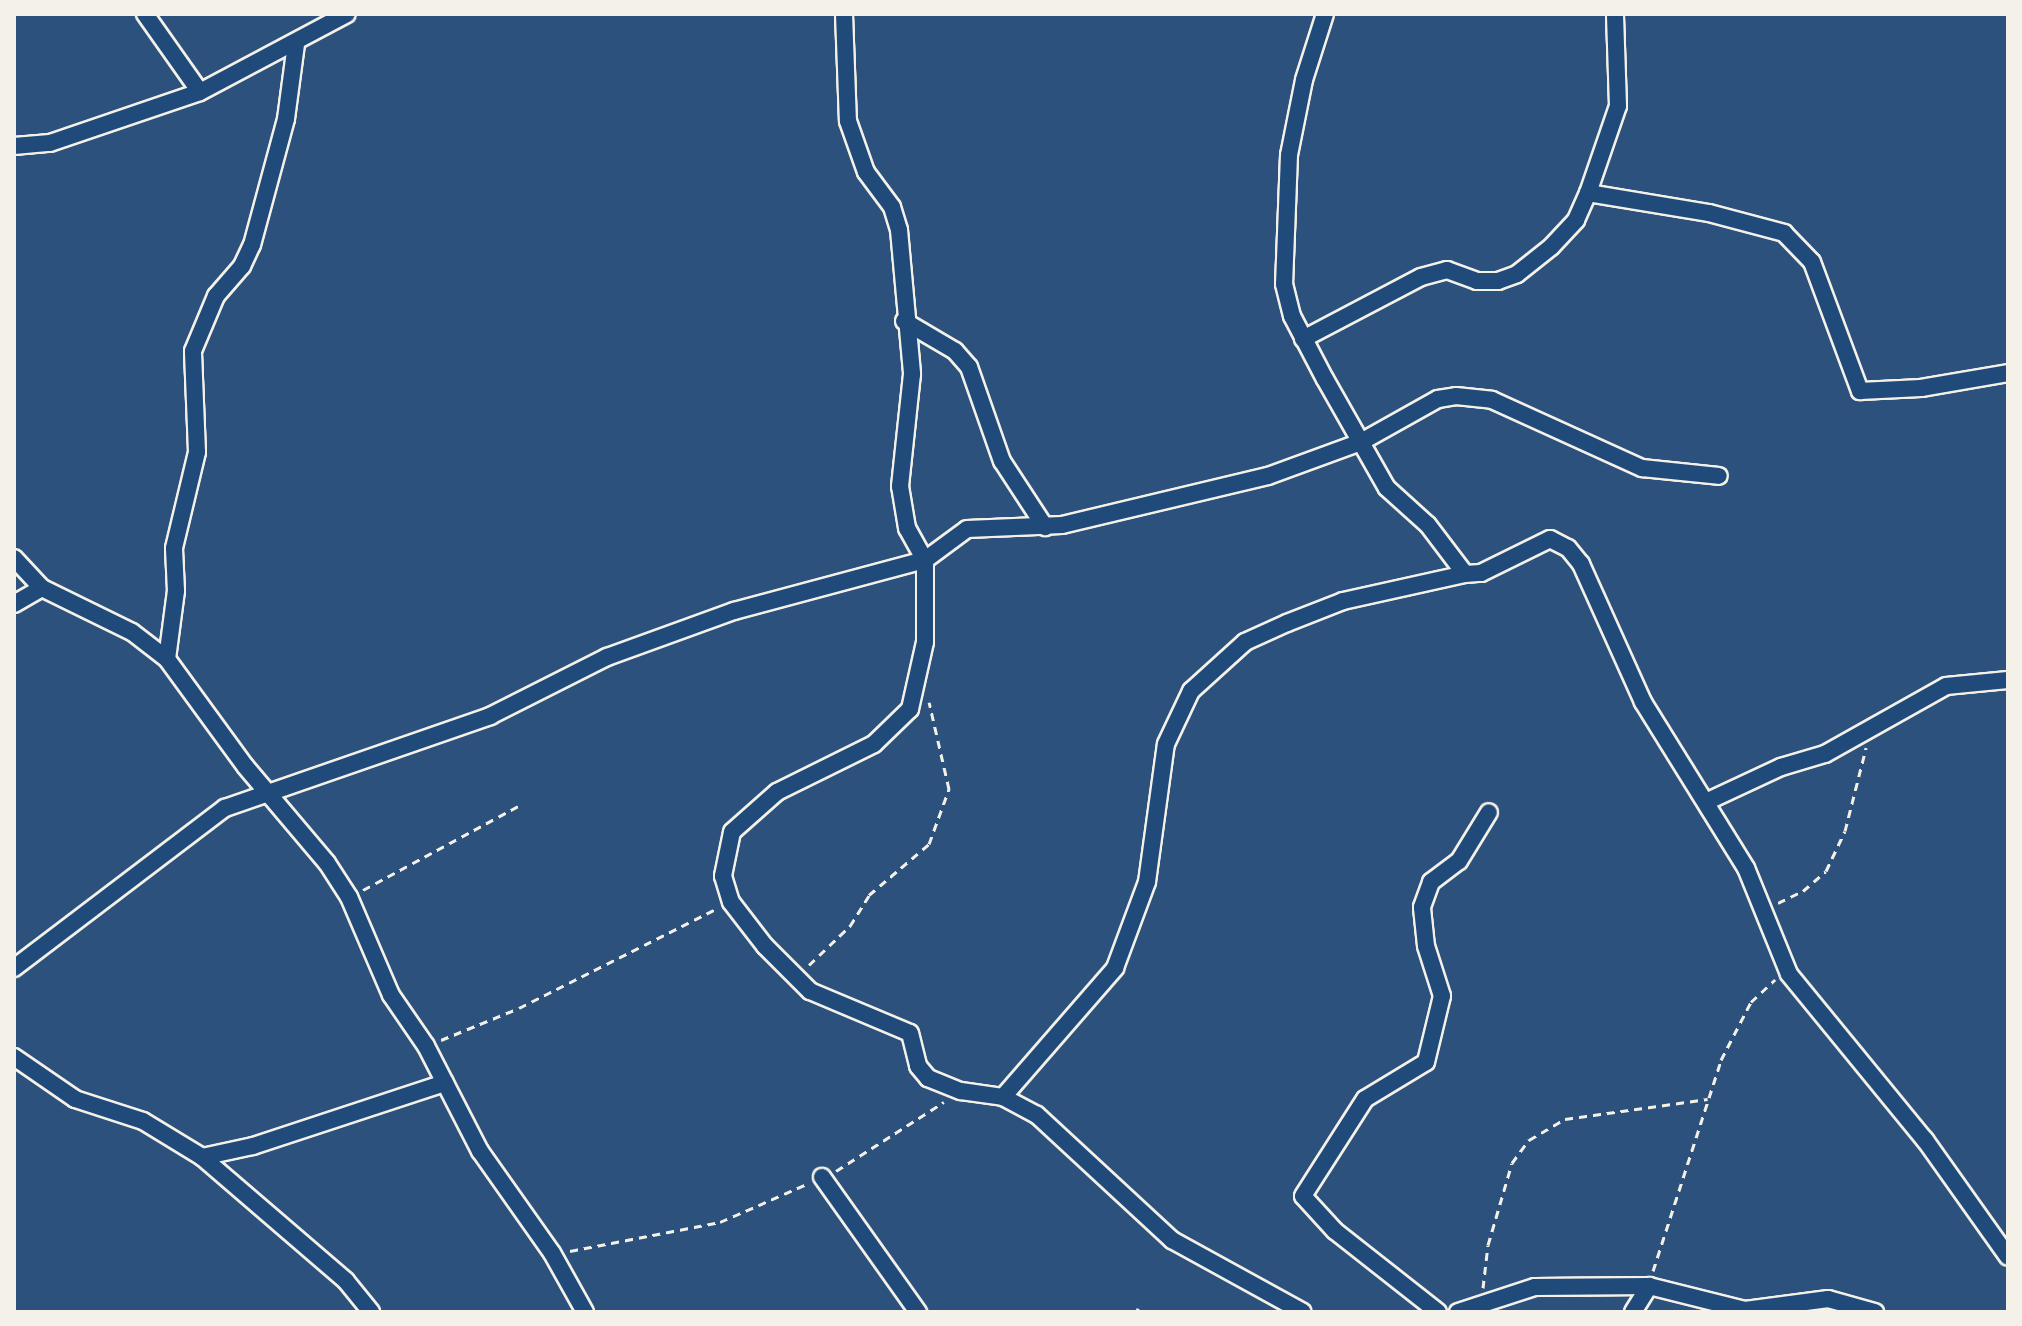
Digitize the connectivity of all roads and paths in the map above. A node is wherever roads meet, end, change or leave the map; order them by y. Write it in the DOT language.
graph roads {
  1 [pos="145,14"];
  2 [pos="347,14"];
  3 [pos="844,14"];
  4 [pos="1325,14"];
  5 [pos="1615,14"];
  6 [pos="296,44"];
  7 [pos="200,92"];
  8 [pos="14,146"];
  9 [pos="1588,193"];
  10 [pos="904,321"];
  11 [pos="1303,339"];
  12 [pos="2008,373"];
  13 [pos="1361,442"];
  14 [pos="1719,476"];
  15 [pos="1045,527"];
  16 [pos="14,558"];
  17 [pos="925,560"];
  18 [pos="1465,574"];
  19 [pos="42,588"];
  20 [pos="14,604"];
  21 [pos="167,659"];
  22 [pos="2008,680"];
  23 [pos="929,700"];
  24 [pos="1872,729"];
  25 [pos="272,795"];
  26 [pos="1708,801"];
  27 [pos="522,804"];
  28 [pos="1489,812"];
  29 [pos="349,897"];
  30 [pos="731,902"];
  31 [pos="1764,910"];
  32 [pos="14,968"];
  33 [pos="1789,974"];
  34 [pos="795,979"];
  35 [pos="426,1046"];
  36 [pos="14,1057"];
  37 [pos="445,1083"];
  38 [pos="961,1091"];
  39 [pos="1003,1097"];
  40 [pos="1708,1099"];
  41 [pos="202,1157"];
  42 [pos="822,1177"];
  43 [pos="552,1253"];
  44 [pos="2008,1257"];
  45 [pos="1649,1286"];
  46 [pos="1481,1303"];
  47 [pos="371,1312"];
  48 [pos="585,1312"];
  49 [pos="918,1312"];
  50 [pos="1303,1312"];
  51 [pos="1438,1312"];
  52 [pos="1458,1312"];
  53 [pos="1633,1312"];
  54 [pos="1875,1312"];
  1 -- 7 [label="street"];
  2 -- 6 [label="street"];
  3 -- 10 [label="street"];
  4 -- 11 [label="street"];
  5 -- 9 [label="street"];
  6 -- 7 [label="street"];
  6 -- 21 [label="street"];
  7 -- 8 [label="street"];
  9 -- 11 [label="street"];
  9 -- 12 [label="street"];
  10 -- 15 [label="street"];
  10 -- 17 [label="street"];
  11 -- 13 [label="street"];
  13 -- 14 [label="street"];
  13 -- 15 [label="street"];
  13 -- 18 [label="street"];
  15 -- 17 [label="street"];
  16 -- 19 [label="street"];
  17 -- 25 [label="street"];
  17 -- 30 [label="street"];
  18 -- 26 [label="street"];
  18 -- 39 [label="street"];
  19 -- 20 [label="street"];
  19 -- 21 [label="street"];
  21 -- 25 [label="street"];
  22 -- 24 [label="street"];
  23 -- 34 [label="path"];
  24 -- 26 [label="street"];
  24 -- 31 [label="path"];
  25 -- 29 [label="street"];
  25 -- 32 [label="street"];
  26 -- 31 [label="street"];
  27 -- 29 [label="path"];
  28 -- 51 [label="street"];
  29 -- 35 [label="street"];
  30 -- 34 [label="street"];
  30 -- 35 [label="path"];
  31 -- 33 [label="street"];
  33 -- 40 [label="path"];
  33 -- 44 [label="street"];
  34 -- 38 [label="street"];
  35 -- 37 [label="street"];
  36 -- 41 [label="street"];
  37 -- 41 [label="street"];
  37 -- 43 [label="street"];
  38 -- 39 [label="street"];
  38 -- 42 [label="path"];
  39 -- 50 [label="street"];
  40 -- 45 [label="path"];
  40 -- 46 [label="path"];
  41 -- 47 [label="street"];
  42 -- 43 [label="path"];
  42 -- 49 [label="street"];
  43 -- 48 [label="street"];
  45 -- 46 [label="street"];
  45 -- 53 [label="street"];
  45 -- 54 [label="street"];
  46 -- 52 [label="street"];
}
